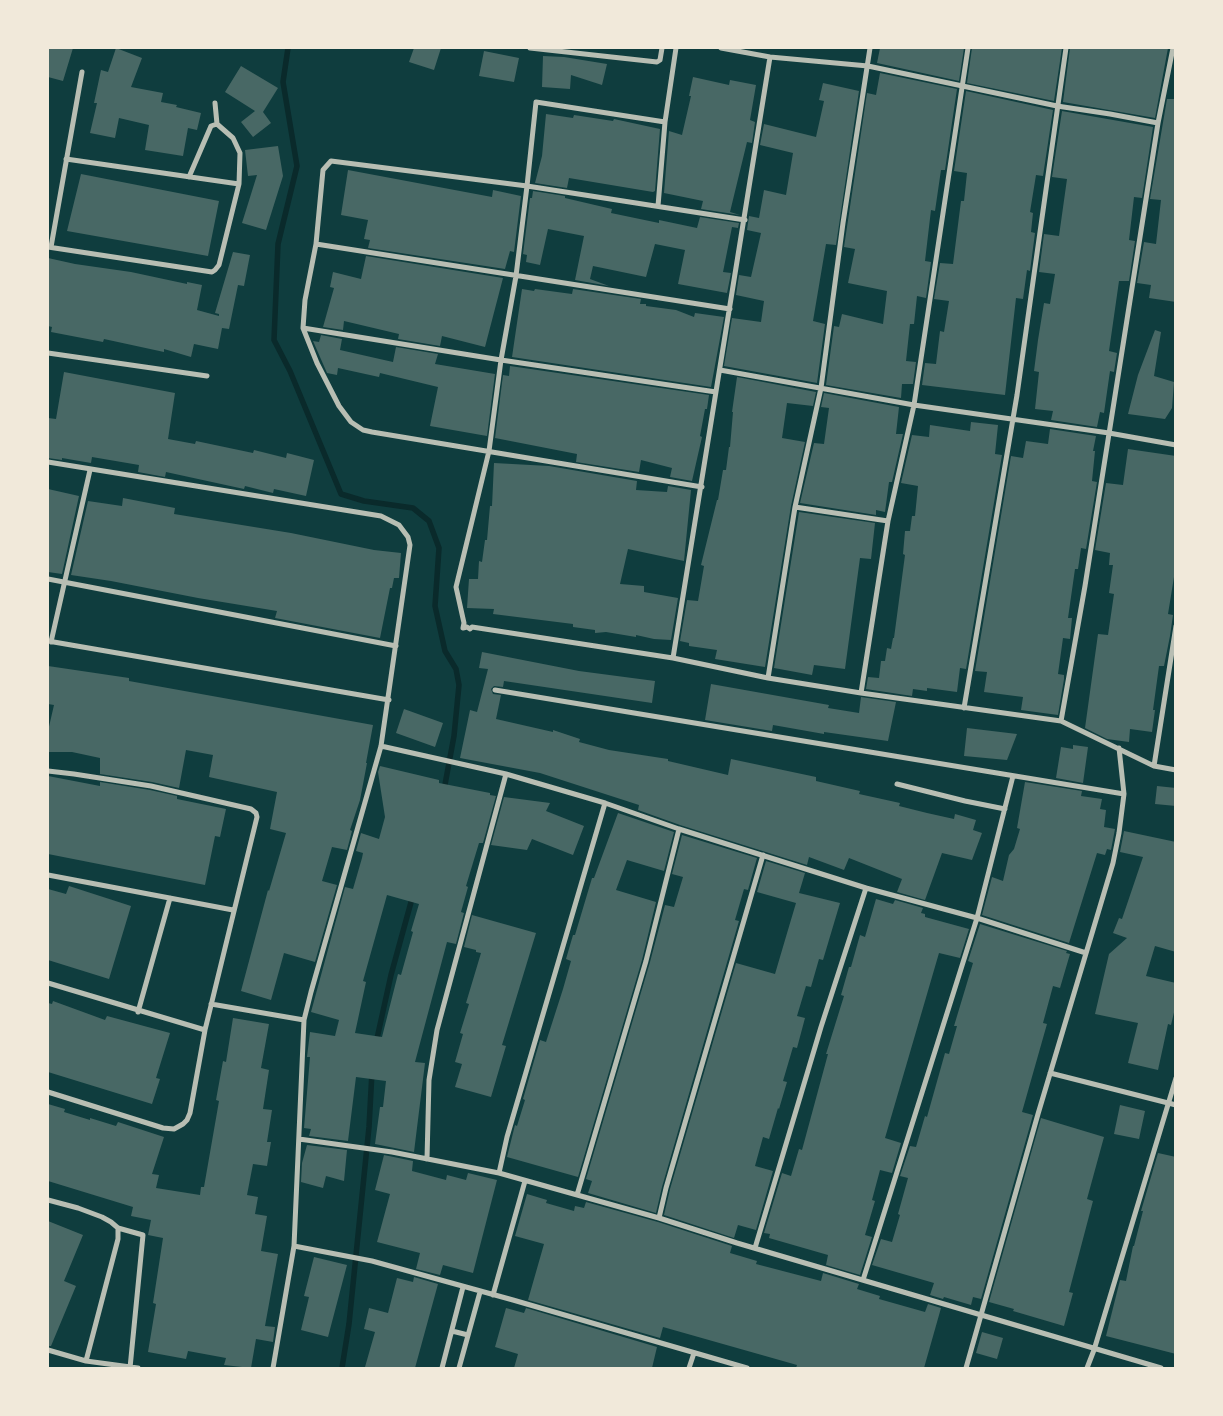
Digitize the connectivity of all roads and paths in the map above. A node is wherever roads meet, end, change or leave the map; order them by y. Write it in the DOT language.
graph roads {
  1 [pos="530,48"];
  2 [pos="662,48"];
  3 [pos="676,48"];
  4 [pos="721,48"];
  5 [pos="870,48"];
  6 [pos="968,48"];
  7 [pos="1066,48"];
  8 [pos="1173,48"];
  9 [pos="770,57"];
  10 [pos="868,66"];
  11 [pos="82,72"];
  12 [pos="962,85"];
  13 [pos="215,103"];
  14 [pos="1057,106"];
  15 [pos="665,122"];
  16 [pos="1158,123"];
  17 [pos="217,124"];
  18 [pos="66,159"];
  19 [pos="189,177"];
  20 [pos="239,184"];
  21 [pos="527,186"];
  22 [pos="658,206"];
  23 [pos="745,220"];
  24 [pos="316,244"];
  25 [pos="49,247"];
  26 [pos="516,276"];
  27 [pos="730,309"];
  28 [pos="303,328"];
  29 [pos="48,353"];
  30 [pos="501,360"];
  31 [pos="720,370"];
  32 [pos="207,376"];
  33 [pos="821,388"];
  34 [pos="716,392"];
  35 [pos="914,405"];
  36 [pos="1013,420"];
  37 [pos="1109,433"];
  38 [pos="1176,445"];
  39 [pos="489,451"];
  40 [pos="48,462"];
  41 [pos="90,470"];
  42 [pos="702,487"];
  43 [pos="795,507"];
  44 [pos="888,521"];
  45 [pos="48,579"];
  46 [pos="65,582"];
  47 [pos="1176,626"];
  48 [pos="49,641"];
  49 [pos="396,646"];
  50 [pos="674,658"];
  51 [pos="768,678"];
  52 [pos="495,690"];
  53 [pos="861,693"];
  54 [pos="389,700"];
  55 [pos="964,708"];
  56 [pos="1061,722"];
  57 [pos="381,746"];
  58 [pos="1119,748"];
  59 [pos="1154,766"];
  60 [pos="1176,770"];
  61 [pos="48,771"];
  62 [pos="506,774"];
  63 [pos="1013,776"];
  64 [pos="897,784"];
  65 [pos="1124,794"];
  66 [pos="605,803"];
  67 [pos="1005,809"];
  68 [pos="678,829"];
  69 [pos="763,855"];
  70 [pos="48,875"];
  71 [pos="866,888"];
  72 [pos="170,898"];
  73 [pos="233,910"];
  74 [pos="977,918"];
  75 [pos="1086,953"];
  76 [pos="48,984"];
  77 [pos="211,1004"];
  78 [pos="138,1012"];
  79 [pos="304,1020"];
  80 [pos="205,1030"];
  81 [pos="1050,1073"];
  82 [pos="1176,1078"];
  83 [pos="48,1092"];
  84 [pos="1169,1103"];
  85 [pos="1176,1106"];
  86 [pos="299,1139"];
  87 [pos="427,1159"];
  88 [pos="499,1173"];
  89 [pos="525,1181"];
  90 [pos="577,1195"];
  91 [pos="48,1200"];
  92 [pos="659,1218"];
  93 [pos="118,1228"];
  94 [pos="294,1246"];
  95 [pos="755,1248"];
  96 [pos="863,1280"];
  97 [pos="463,1287"];
  98 [pos="480,1292"];
  99 [pos="493,1295"];
  100 [pos="980,1315"];
  101 [pos="452,1331"];
  102 [pos="468,1335"];
  103 [pos="48,1350"];
  104 [pos="1094,1350"];
  105 [pos="694,1353"];
  106 [pos="86,1361"];
  107 [pos="130,1367"];
  108 [pos="138,1368"];
  109 [pos="272,1368"];
  110 [pos="442,1368"];
  111 [pos="459,1368"];
  112 [pos="689,1368"];
  113 [pos="747,1368"];
  114 [pos="966,1368"];
  115 [pos="1087,1368"];
  116 [pos="1161,1368"];
  1 -- 2 [label="street"];
  3 -- 15 [label="street"];
  4 -- 9 [label="street"];
  5 -- 10 [label="street"];
  6 -- 12 [label="street"];
  7 -- 14 [label="street"];
  8 -- 16 [label="street"];
  9 -- 10 [label="street"];
  9 -- 23 [label="street"];
  10 -- 12 [label="street"];
  10 -- 33 [label="street"];
  11 -- 18 [label="street"];
  12 -- 14 [label="street"];
  12 -- 35 [label="street"];
  13 -- 17 [label="street"];
  14 -- 16 [label="street"];
  14 -- 36 [label="street"];
  15 -- 21 [label="street"];
  15 -- 22 [label="street"];
  16 -- 37 [label="street"];
  17 -- 19 [label="street"];
  17 -- 20 [label="street"];
  18 -- 19 [label="street"];
  18 -- 25 [label="street"];
  19 -- 20 [label="street"];
  20 -- 25 [label="street"];
  21 -- 22 [label="street"];
  21 -- 24 [label="street"];
  21 -- 26 [label="street"];
  22 -- 23 [label="street"];
  23 -- 27 [label="street"];
  24 -- 26 [label="street"];
  24 -- 28 [label="street"];
  26 -- 27 [label="street"];
  26 -- 30 [label="street"];
  27 -- 31 [label="street"];
  28 -- 30 [label="street"];
  28 -- 39 [label="street"];
  29 -- 32 [label="street"];
  30 -- 34 [label="street"];
  30 -- 39 [label="street"];
  31 -- 33 [label="street"];
  31 -- 34 [label="street"];
  33 -- 35 [label="street"];
  33 -- 43 [label="street"];
  34 -- 42 [label="street"];
  35 -- 36 [label="street"];
  35 -- 44 [label="street"];
  36 -- 37 [label="street"];
  36 -- 55 [label="street"];
  37 -- 38 [label="street"];
  37 -- 56 [label="street"];
  39 -- 42 [label="street"];
  39 -- 50 [label="street"];
  40 -- 41 [label="street"];
  41 -- 46 [label="street"];
  41 -- 49 [label="street"];
  42 -- 50 [label="street"];
  43 -- 44 [label="street"];
  43 -- 51 [label="street"];
  44 -- 53 [label="street"];
  45 -- 46 [label="street"];
  46 -- 48 [label="street"];
  46 -- 49 [label="street"];
  47 -- 59 [label="street"];
  48 -- 54 [label="street"];
  49 -- 54 [label="street"];
  50 -- 51 [label="street"];
  51 -- 53 [label="street"];
  52 -- 63 [label="street"];
  53 -- 55 [label="street"];
  54 -- 57 [label="street"];
  55 -- 56 [label="street"];
  56 -- 58 [label="street"];
  57 -- 62 [label="street"];
  57 -- 79 [label="street"];
  58 -- 59 [label="street"];
  58 -- 65 [label="street"];
  59 -- 60 [label="street"];
  61 -- 73 [label="street"];
  62 -- 66 [label="street"];
  62 -- 87 [label="street"];
  63 -- 65 [label="street"];
  63 -- 67 [label="street"];
  64 -- 67 [label="street"];
  65 -- 75 [label="street"];
  66 -- 68 [label="street"];
  66 -- 88 [label="street"];
  67 -- 74 [label="street"];
  68 -- 69 [label="street"];
  68 -- 90 [label="street"];
  69 -- 71 [label="street"];
  69 -- 92 [label="street"];
  70 -- 72 [label="street"];
  71 -- 74 [label="street"];
  71 -- 95 [label="street"];
  72 -- 73 [label="street"];
  72 -- 78 [label="street"];
  73 -- 77 [label="street"];
  74 -- 75 [label="street"];
  74 -- 96 [label="street"];
  75 -- 81 [label="street"];
  76 -- 78 [label="street"];
  77 -- 79 [label="street"];
  77 -- 80 [label="street"];
  78 -- 80 [label="street"];
  79 -- 86 [label="street"];
  80 -- 83 [label="street"];
  81 -- 84 [label="street"];
  81 -- 100 [label="street"];
  82 -- 84 [label="street"];
  84 -- 85 [label="street"];
  84 -- 104 [label="street"];
  86 -- 87 [label="street"];
  86 -- 94 [label="street"];
  87 -- 88 [label="street"];
  88 -- 89 [label="street"];
  89 -- 90 [label="street"];
  89 -- 99 [label="street"];
  90 -- 92 [label="street"];
  91 -- 93 [label="street"];
  92 -- 95 [label="street"];
  93 -- 106 [label="street"];
  93 -- 107 [label="street"];
  94 -- 97 [label="street"];
  94 -- 109 [label="street"];
  95 -- 96 [label="street"];
  96 -- 100 [label="street"];
  97 -- 98 [label="street"];
  97 -- 101 [label="street"];
  98 -- 99 [label="street"];
  98 -- 102 [label="street"];
  99 -- 105 [label="street"];
  100 -- 104 [label="street"];
  100 -- 114 [label="street"];
  101 -- 102 [label="street"];
  101 -- 110 [label="street"];
  102 -- 111 [label="street"];
  103 -- 106 [label="street"];
  104 -- 115 [label="street"];
  104 -- 116 [label="street"];
  105 -- 112 [label="street"];
  105 -- 113 [label="street"];
  106 -- 107 [label="street"];
  107 -- 108 [label="street"];
}
